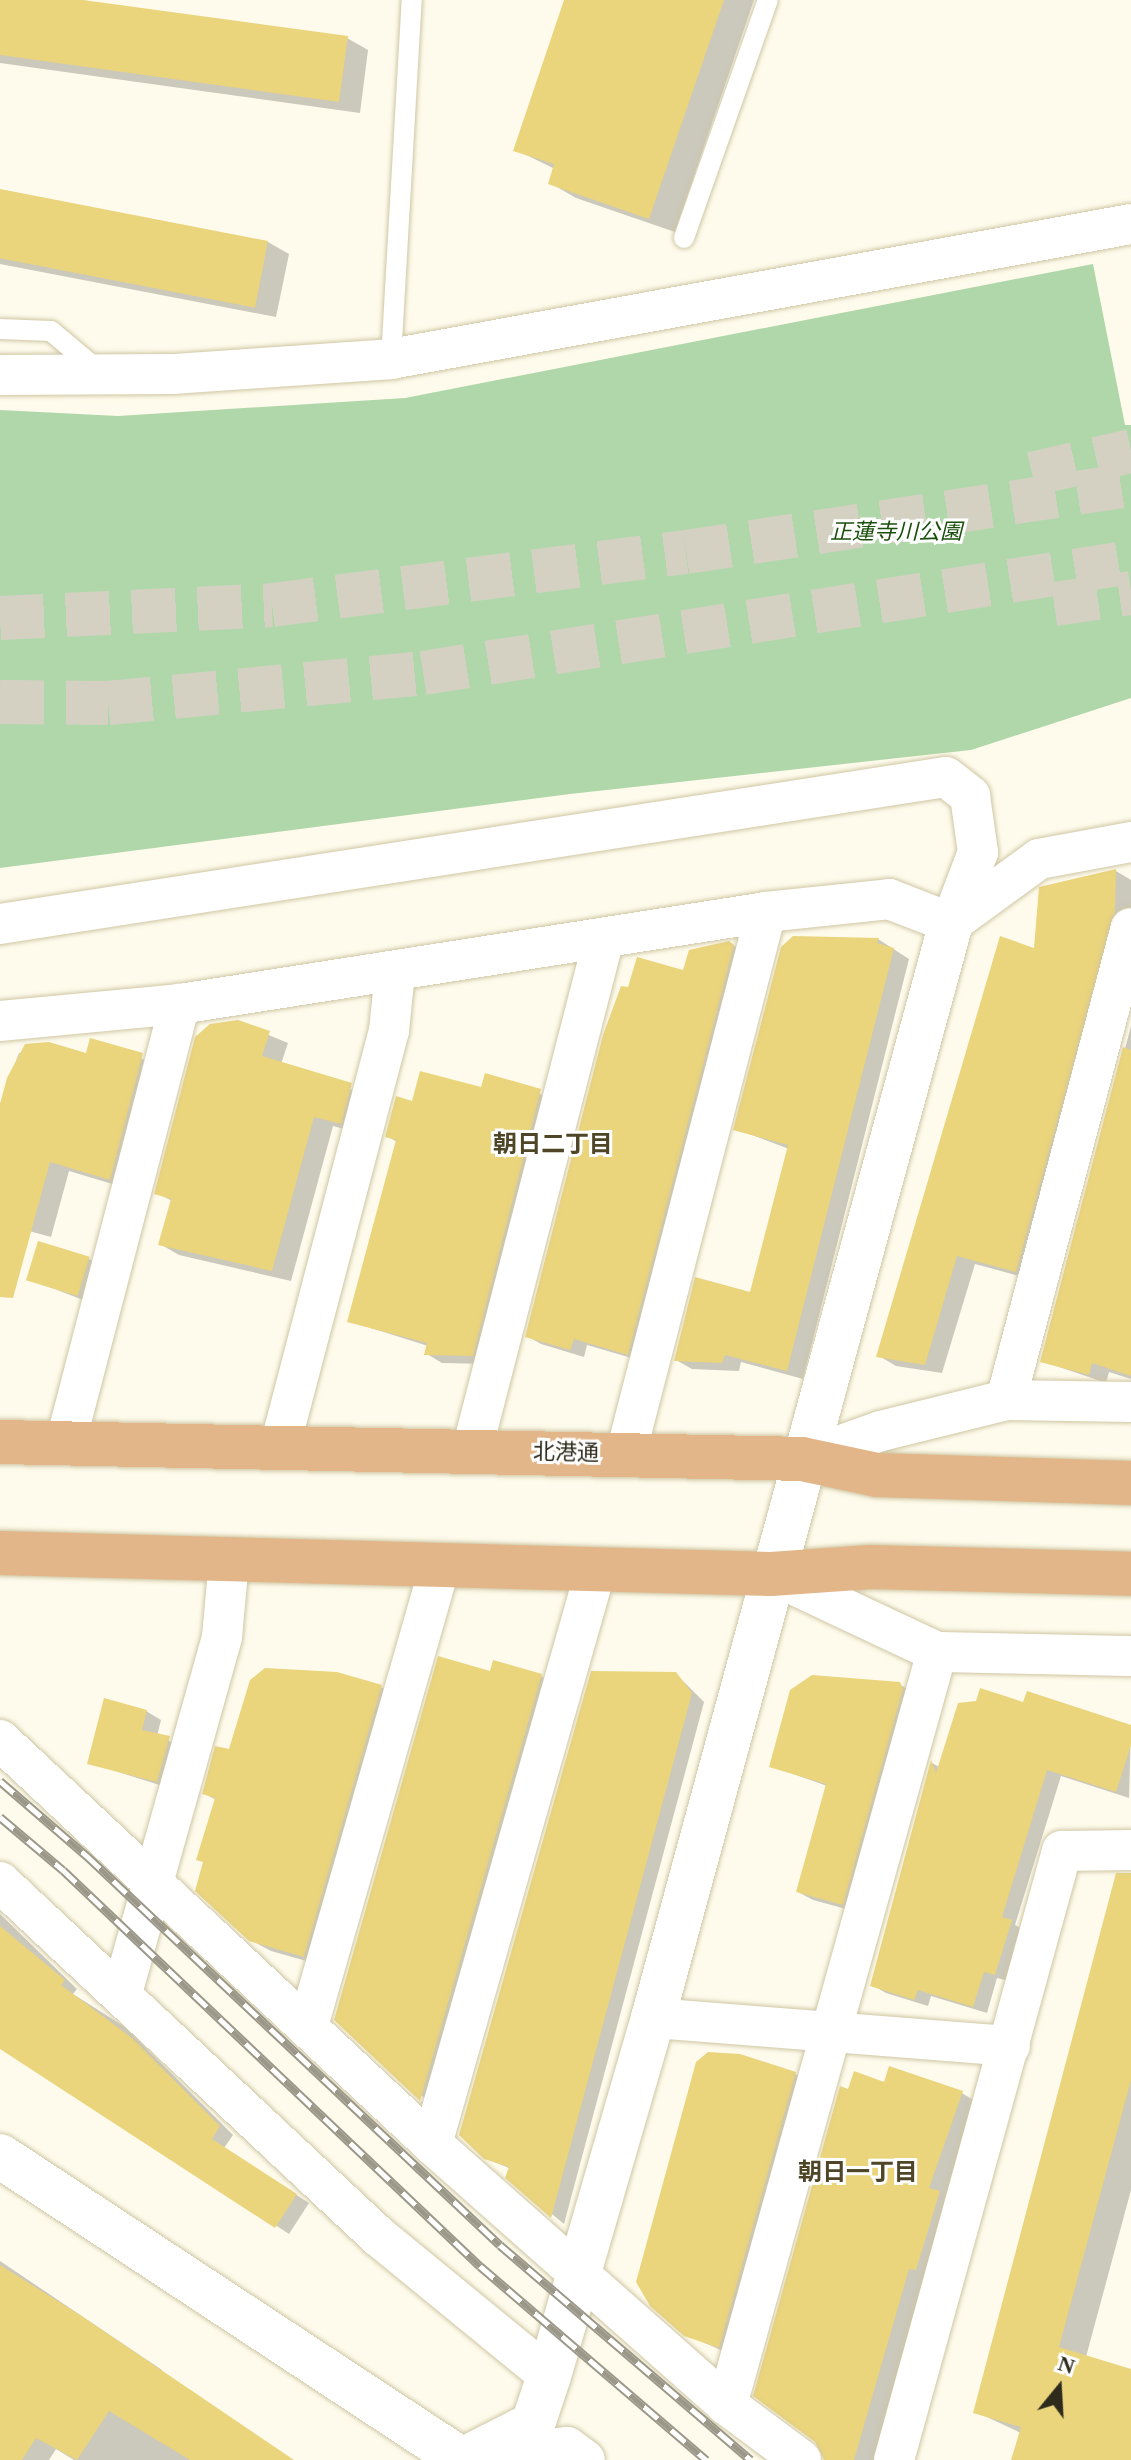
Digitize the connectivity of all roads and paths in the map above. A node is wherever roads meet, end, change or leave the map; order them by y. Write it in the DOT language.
graph roads {
  1 [pos="412,0"];
  2 [pos="768,0"];
  3 [pos="1131,224"];
  4 [pos="684,238"];
  5 [pos="0,329"];
  6 [pos="391,359"];
  7 [pos="0,375"];
  8 [pos="103,375"];
  9 [pos="1131,842"];
  10 [pos="766,912"];
  11 [pos="951,923"];
  12 [pos="0,924"];
  13 [pos="1131,928"];
  14 [pos="604,938"];
  15 [pos="395,972"];
  16 [pos="180,1004"];
  17 [pos="0,1021"];
  18 [pos="1006,1400"];
  19 [pos="1131,1402"];
  20 [pos="66,1441"];
  21 [pos="0,1442"];
  22 [pos="280,1446"];
  23 [pos="472,1450"];
  24 [pos="626,1453"];
  25 [pos="802,1459"];
  26 [pos="1131,1483"];
  27 [pos="0,1553"];
  28 [pos="229,1560"];
  29 [pos="440,1566"];
  30 [pos="596,1569"];
  31 [pos="771,1574"];
  32 [pos="1131,1574"];
  33 [pos="937,1652"];
  34 [pos="1131,1656"];
  35 [pos="0,1740"];
  36 [pos="1131,1850"];
  37 [pos="0,1882"];
  38 [pos="154,1882"];
  39 [pos="122,1993"];
  40 [pos="653,2018"];
  41 [pos="308,2026"];
  42 [pos="830,2031"];
  43 [pos="1010,2046"];
  44 [pos="432,2144"];
  45 [pos="0,2156"];
  46 [pos="581,2275"];
  47 [pos="549,2376"];
  48 [pos="727,2405"];
  49 [pos="462,2460"];
  50 [pos="585,2460"];
  51 [pos="801,2460"];
  52 [pos="894,2460"];
  1 -- 6 [label="lane"];
  2 -- 4 [label="lane"];
  3 -- 6 [label="street"];
  5 -- 8 [label="lane"];
  6 -- 8 [label="street"];
  7 -- 8 [label="street"];
  9 -- 11 [label="street"];
  10 -- 11 [label="street"];
  10 -- 14 [label="street"];
  10 -- 24 [label="street"];
  11 -- 12 [label="street"];
  11 -- 25 [label="street"];
  13 -- 18 [label="street"];
  14 -- 15 [label="street"];
  14 -- 23 [label="street"];
  15 -- 16 [label="street"];
  15 -- 22 [label="street"];
  16 -- 17 [label="street"];
  16 -- 20 [label="street"];
  18 -- 19 [label="street"];
  18 -- 25 [label="street"];
  20 -- 21 [label="main road, 北港通"];
  20 -- 22 [label="main road, 北港通"];
  22 -- 23 [label="main road, 北港通"];
  23 -- 24 [label="main road, 北港通"];
  24 -- 25 [label="main road, 北港通"];
  25 -- 26 [label="main road, 北港通"];
  25 -- 31 [label="street"];
  27 -- 28 [label="main road"];
  28 -- 29 [label="main road"];
  28 -- 38 [label="street"];
  29 -- 30 [label="main road"];
  29 -- 41 [label="street"];
  30 -- 31 [label="main road"];
  30 -- 44 [label="street"];
  31 -- 32 [label="main road"];
  31 -- 33 [label="street"];
  31 -- 40 [label="street"];
  33 -- 34 [label="street"];
  33 -- 42 [label="street"];
  35 -- 38 [label="street"];
  36 -- 43 [label="street"];
  37 -- 39 [label="street"];
  38 -- 39 [label="street"];
  38 -- 41 [label="street"];
  39 -- 47 [label="street"];
  40 -- 42 [label="street"];
  40 -- 46 [label="street"];
  41 -- 44 [label="street"];
  42 -- 43 [label="street"];
  42 -- 48 [label="street"];
  43 -- 52 [label="street"];
  44 -- 46 [label="street"];
  45 -- 49 [label="street"];
  46 -- 47 [label="street"];
  46 -- 48 [label="street"];
  47 -- 49 [label="street"];
  48 -- 51 [label="street"];
  49 -- 50 [label="street"];
}
